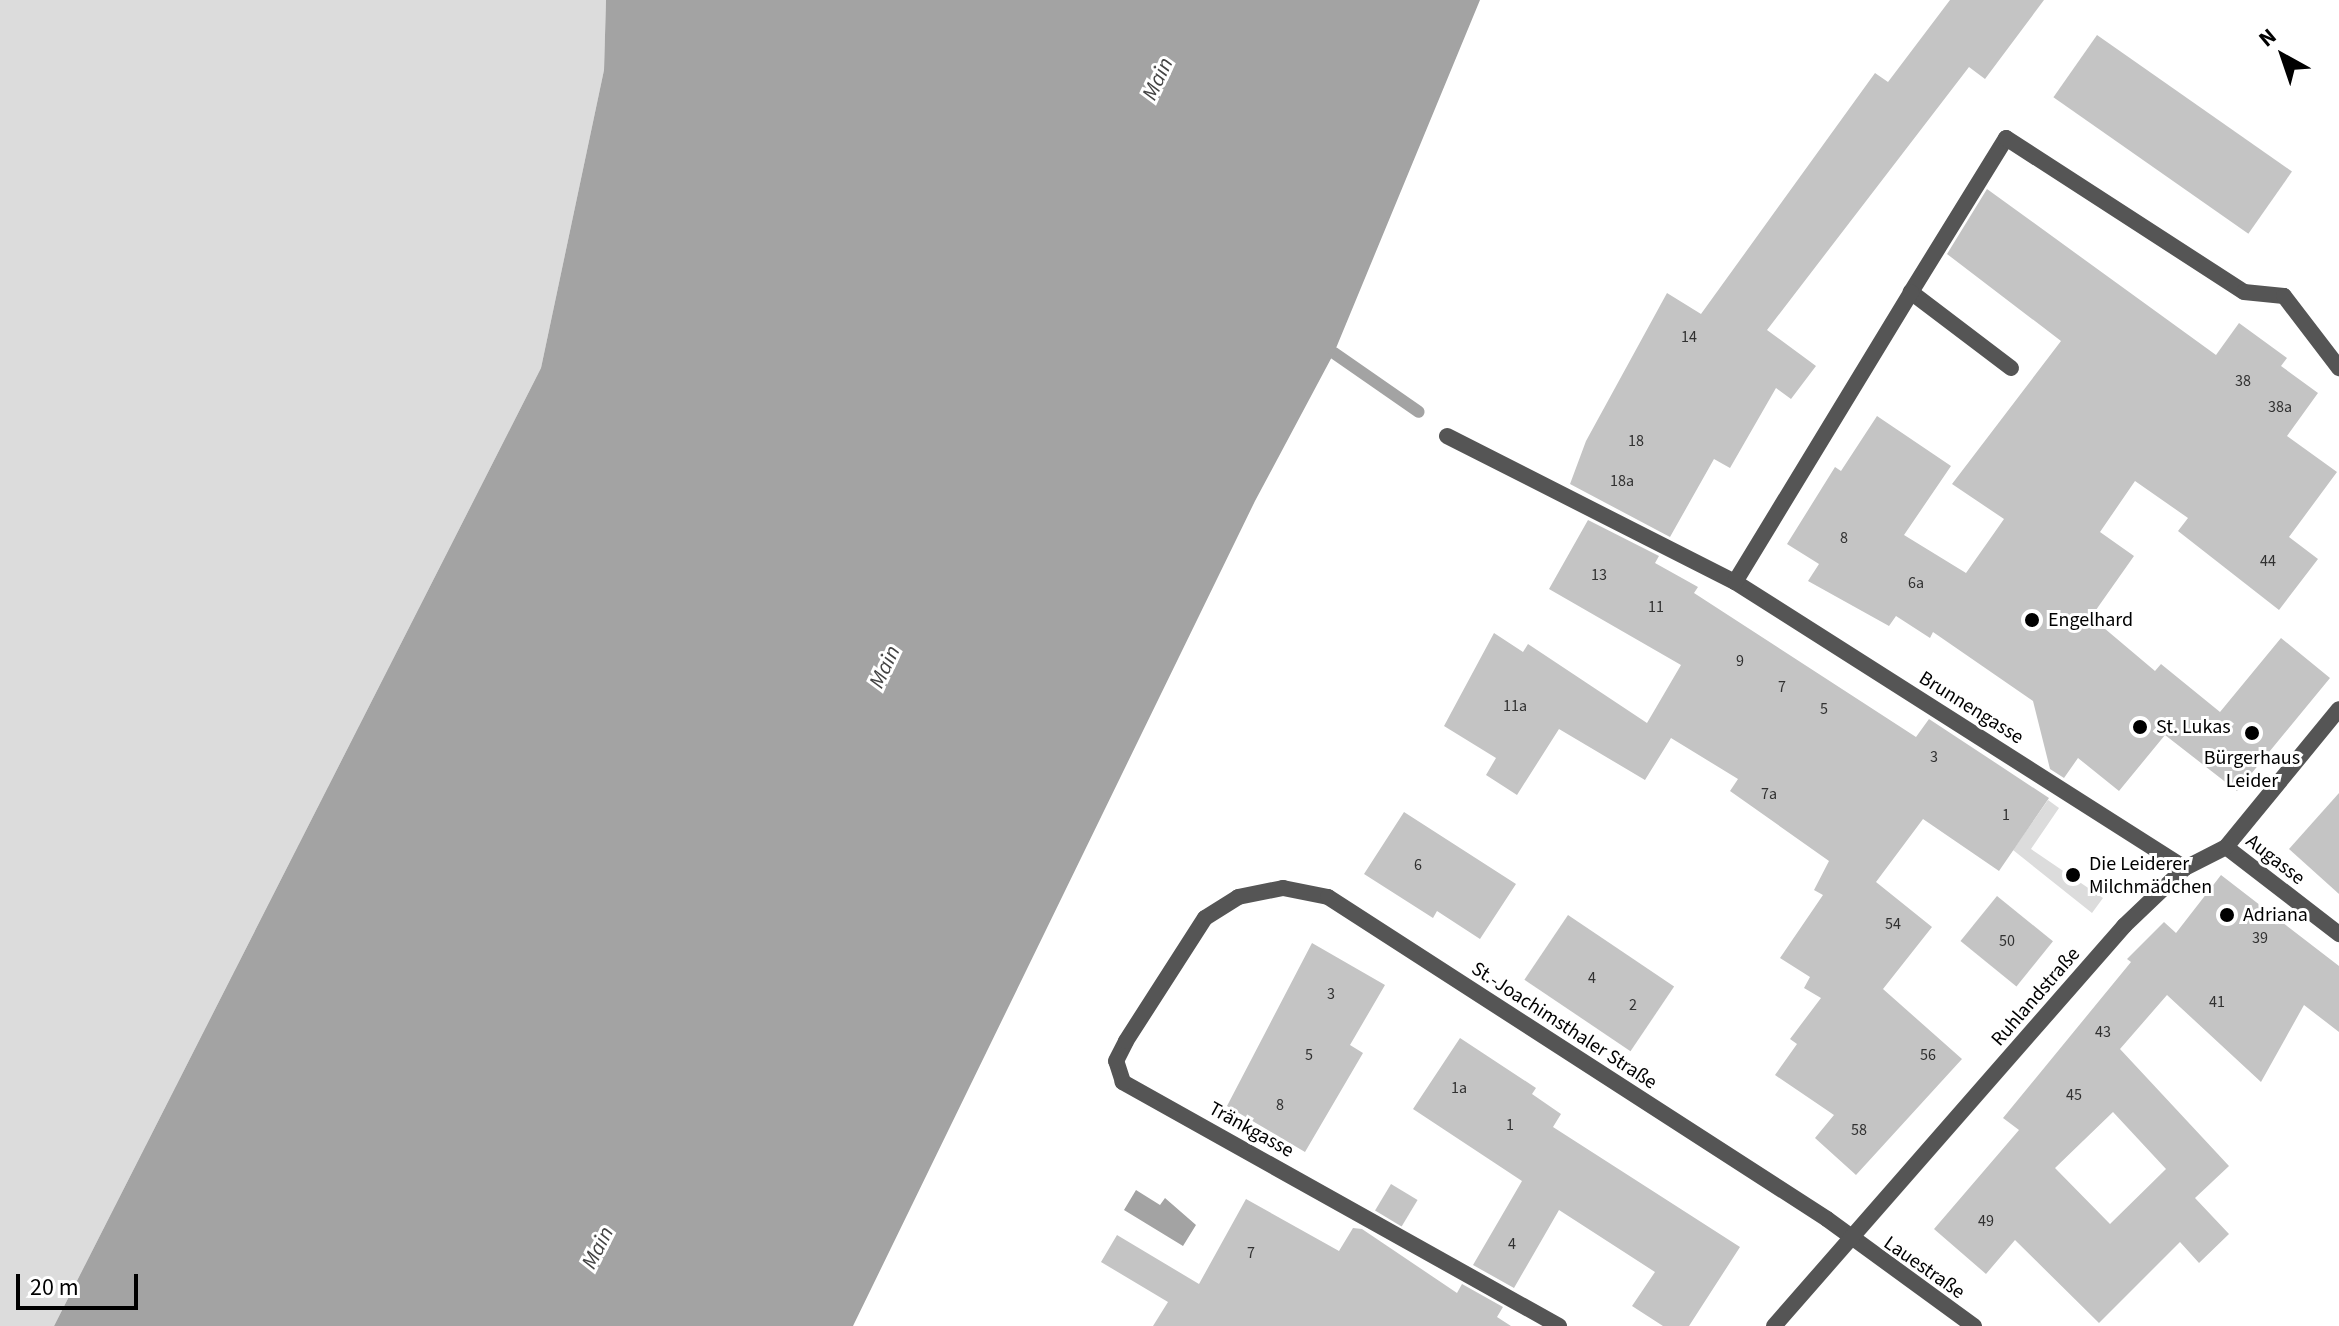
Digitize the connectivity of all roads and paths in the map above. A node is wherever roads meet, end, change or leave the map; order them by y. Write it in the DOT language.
graph roads {
  1 [pos="1911,292"];
  2 [pos="2011,368"];
  3 [pos="2339,368"];
  4 [pos="1447,436"];
  5 [pos="1735,582"];
  6 [pos="2339,709"];
  7 [pos="2226,847"];
  8 [pos="2185,868"];
  9 [pos="1238,897"];
  10 [pos="2339,934"];
  11 [pos="1853,1240"];
  12 [pos="1559,1326"];
  13 [pos="1774,1326"];
  14 [pos="1974,1326"];
  1 -- 2 [label="street"];
  1 -- 3 [label="street"];
  1 -- 5 [label="street"];
  4 -- 5 [label="street, Brunnengasse"];
  5 -- 8 [label="street, Brunnengasse"];
  6 -- 7 [label="street, Ruhlandstraße"];
  7 -- 8 [label="street, Ruhlandstraße"];
  7 -- 10 [label="street, Augasse"];
  8 -- 11 [label="street, Ruhlandstraße"];
  9 -- 11 [label="street, St.-Joachimsthaler Straße"];
  9 -- 12 [label="street, Tränkgasse"];
  11 -- 13 [label="street, Ruhlandstraße"];
  11 -- 14 [label="street, Lauestraße"];
}
